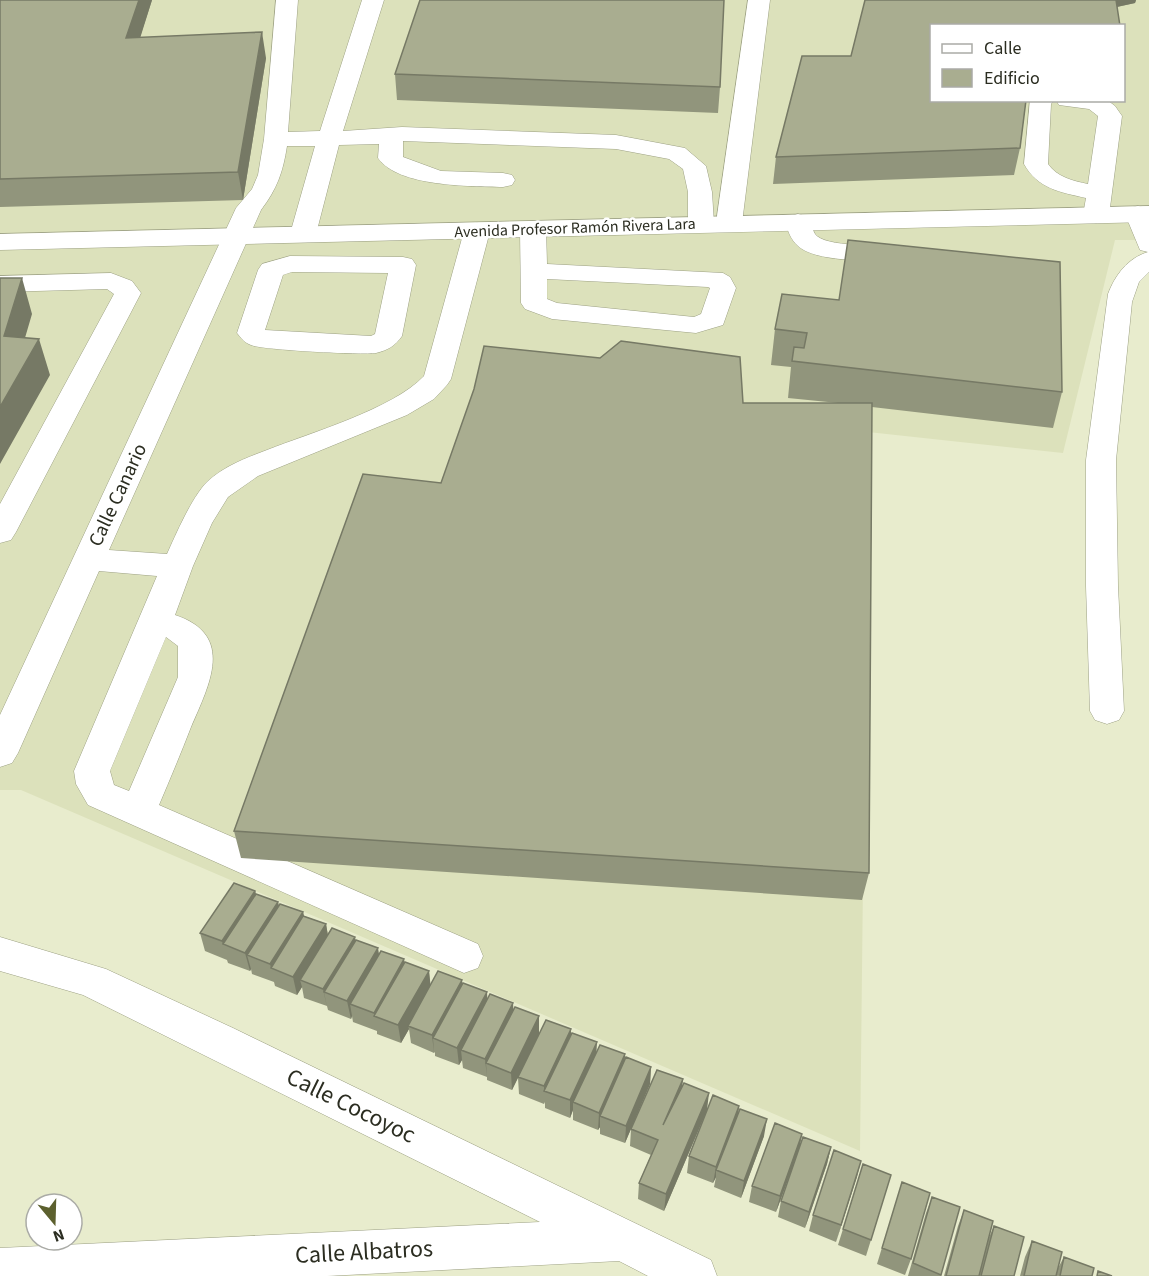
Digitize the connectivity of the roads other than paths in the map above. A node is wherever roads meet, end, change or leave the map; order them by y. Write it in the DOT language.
graph roads {
  1 [pos="287,0"];
  2 [pos="373,0"];
  3 [pos="759,0"];
  4 [pos="1041,102"];
  5 [pos="1083,102"];
  6 [pos="392,136"];
  7 [pos="276,139"];
  8 [pos="330,139"];
  9 [pos="503,180"];
  10 [pos="1097,205"];
  11 [pos="1144,214"];
  12 [pos="798,222"];
  13 [pos="729,223"];
  14 [pos="701,224"];
  15 [pos="533,229"];
  16 [pos="477,231"];
  17 [pos="411,233"];
  18 [pos="303,234"];
  19 [pos="236,237"];
  20 [pos="0,242"];
  21 [pos="1149,245"];
  22 [pos="918,256"];
  23 [pos="1149,260"];
  24 [pos="404,265"];
  25 [pos="534,271"];
  26 [pos="0,284"];
  27 [pos="0,532"];
  28 [pos="88,559"];
  29 [pos="177,566"];
  30 [pos="156,621"];
  31 [pos="1107,711"];
  32 [pos="8,720"];
  33 [pos="0,753"];
  34 [pos="138,812"];
  35 [pos="0,954"];
  36 [pos="464,956"];
  37 [pos="621,1240"];
  38 [pos="0,1270"];
  39 [pos="695,1276"];
  1 -- 7 [label="street, Calle Canario"];
  2 -- 8 [label="street"];
  3 -- 13 [label="street"];
  4 -- 10 [label="street"];
  5 -- 10 [label="street"];
  6 -- 8 [label="street"];
  6 -- 9 [label="street"];
  6 -- 14 [label="street"];
  7 -- 8 [label="street"];
  7 -- 19 [label="street, Calle Canario"];
  8 -- 18 [label="street"];
  10 -- 11 [label="street, Avenida Profesor Ramón Rivera Lara"];
  10 -- 12 [label="street, Avenida Profesor Ramón Rivera Lara"];
  11 -- 21 [label="street"];
  12 -- 13 [label="street, Avenida Profesor Ramón Rivera Lara"];
  12 -- 22 [label="street"];
  13 -- 14 [label="street, Avenida Profesor Ramón Rivera Lara"];
  14 -- 15 [label="street, Avenida Profesor Ramón Rivera Lara"];
  15 -- 16 [label="street, Avenida Profesor Ramón Rivera Lara"];
  15 -- 25 [label="street"];
  16 -- 17 [label="street, Avenida Profesor Ramón Rivera Lara"];
  16 -- 29 [label="street"];
  17 -- 18 [label="street, Avenida Profesor Ramón Rivera Lara"];
  17 -- 24 [label="street"];
  18 -- 19 [label="street, Avenida Profesor Ramón Rivera Lara"];
  19 -- 20 [label="street, Avenida Profesor Ramón Rivera Lara"];
  19 -- 28 [label="street, Calle Canario"];
  23 -- 31 [label="street"];
  24 -- 24 [label="street"];
  25 -- 25 [label="street"];
  26 -- 27 [label="street"];
  28 -- 29 [label="street"];
  28 -- 32 [label="street, Calle Canario"];
  29 -- 30 [label="street"];
  30 -- 34 [label="street"];
  30 -- 34 [label="street"];
  32 -- 33 [label="street, Calle Canario"];
  34 -- 36 [label="street"];
  35 -- 37 [label="street, Calle Cocoyoc"];
  37 -- 38 [label="street, Calle Albatros"];
  37 -- 39 [label="street, Calle Cocoyoc"];
}
